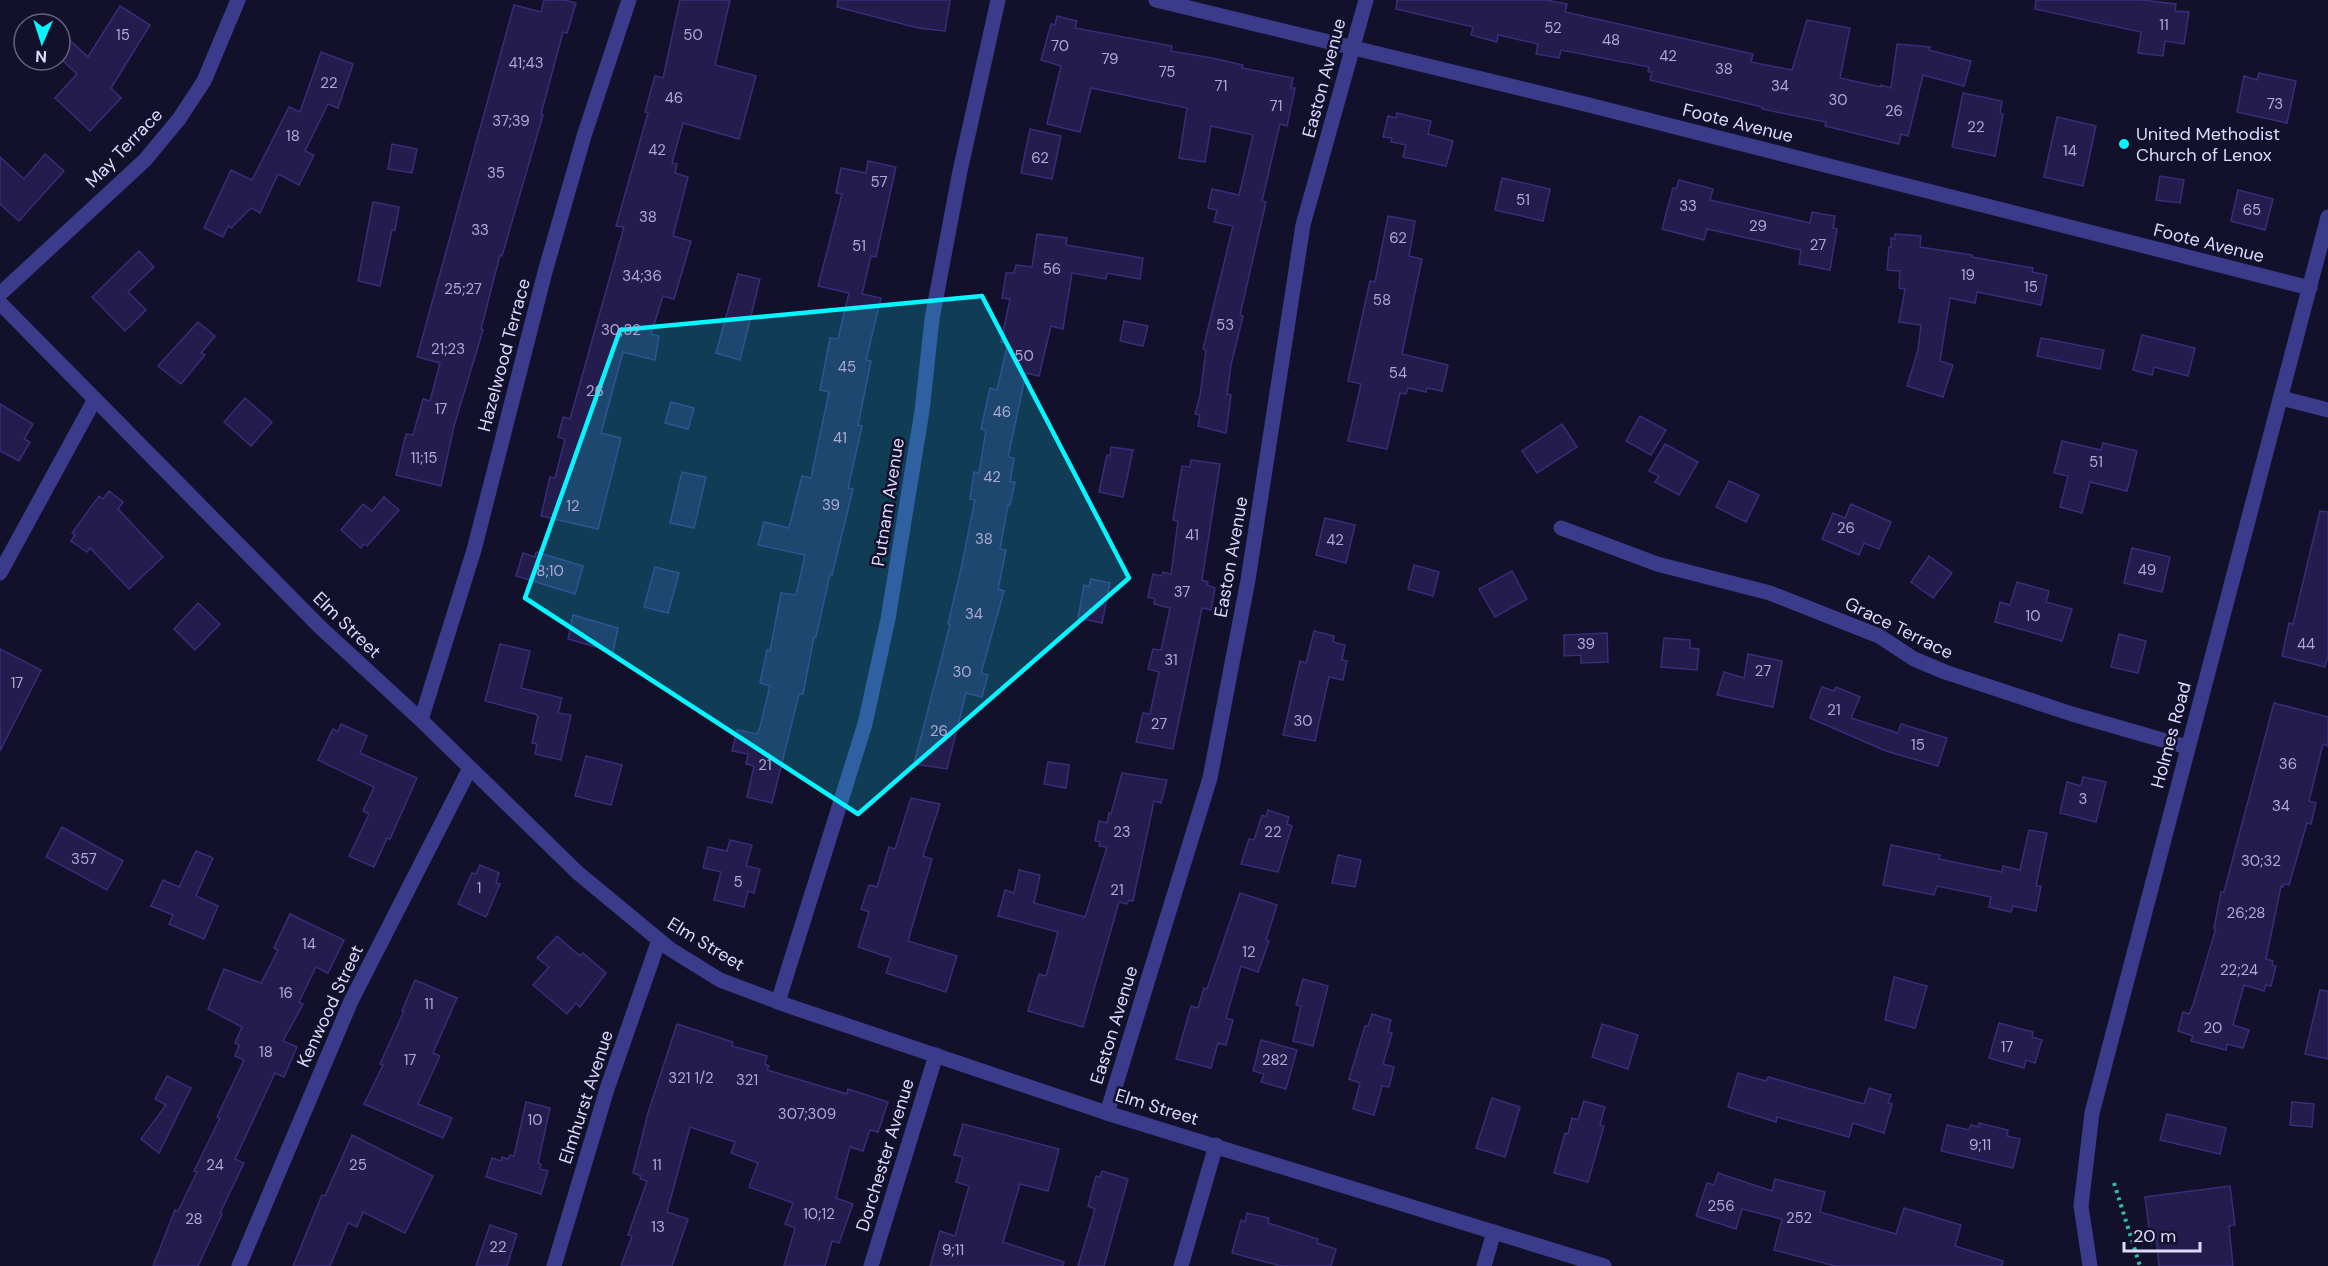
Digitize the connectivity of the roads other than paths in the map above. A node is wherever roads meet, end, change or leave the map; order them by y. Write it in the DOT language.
graph roads {
  1 [pos="238,0"];
  2 [pos="629,0"];
  3 [pos="998,0"];
  4 [pos="1156,0"];
  5 [pos="1366,0"];
  6 [pos="1352,49"];
  7 [pos="2328,217"];
  8 [pos="2310,288"];
  9 [pos="0,294"];
  10 [pos="0,303"];
  11 [pos="2281,398"];
  12 [pos="95,399"];
  13 [pos="2328,410"];
  14 [pos="1561,528"];
  15 [pos="0,573"];
  16 [pos="421,720"];
  17 [pos="2187,747"];
  18 [pos="470,768"];
  19 [pos="659,940"];
  20 [pos="778,1002"];
  21 [pos="936,1055"];
  22 [pos="1107,1113"];
  23 [pos="1216,1145"];
  24 [pos="1494,1232"];
  25 [pos="239,1266"];
  26 [pos="554,1266"];
  27 [pos="871,1266"];
  28 [pos="1181,1266"];
  29 [pos="1484,1266"];
  30 [pos="1604,1266"];
  31 [pos="2090,1266"];
  1 -- 9 [label="street, May Terrace"];
  2 -- 16 [label="street, Hazelwood Terrace"];
  3 -- 20 [label="street, Putnam Avenue"];
  4 -- 6 [label="street, Foote Avenue"];
  5 -- 6 [label="street, Easton Avenue"];
  6 -- 8 [label="street, Foote Avenue"];
  6 -- 22 [label="street, Easton Avenue"];
  7 -- 8 [label="street, Holmes Road"];
  8 -- 11 [label="street, Holmes Road"];
  10 -- 12 [label="street, Elm Street"];
  11 -- 13 [label="street"];
  11 -- 17 [label="street, Holmes Road"];
  12 -- 15 [label="street"];
  12 -- 16 [label="street, Elm Street"];
  14 -- 17 [label="street, Grace Terrace"];
  16 -- 18 [label="street, Elm Street"];
  17 -- 31 [label="street, Holmes Road"];
  18 -- 19 [label="street, Elm Street"];
  18 -- 25 [label="street, Kenwood Street"];
  19 -- 20 [label="street, Elm Street"];
  19 -- 26 [label="street, Elmhurst Avenue"];
  20 -- 21 [label="street, Elm Street"];
  21 -- 22 [label="street, Elm Street"];
  21 -- 27 [label="street, Dorchester Avenue"];
  22 -- 23 [label="street, Elm Street"];
  23 -- 24 [label="street, Elm Street"];
  23 -- 28 [label="street"];
  24 -- 29 [label="street"];
  24 -- 30 [label="street, Elm Street"];
}
